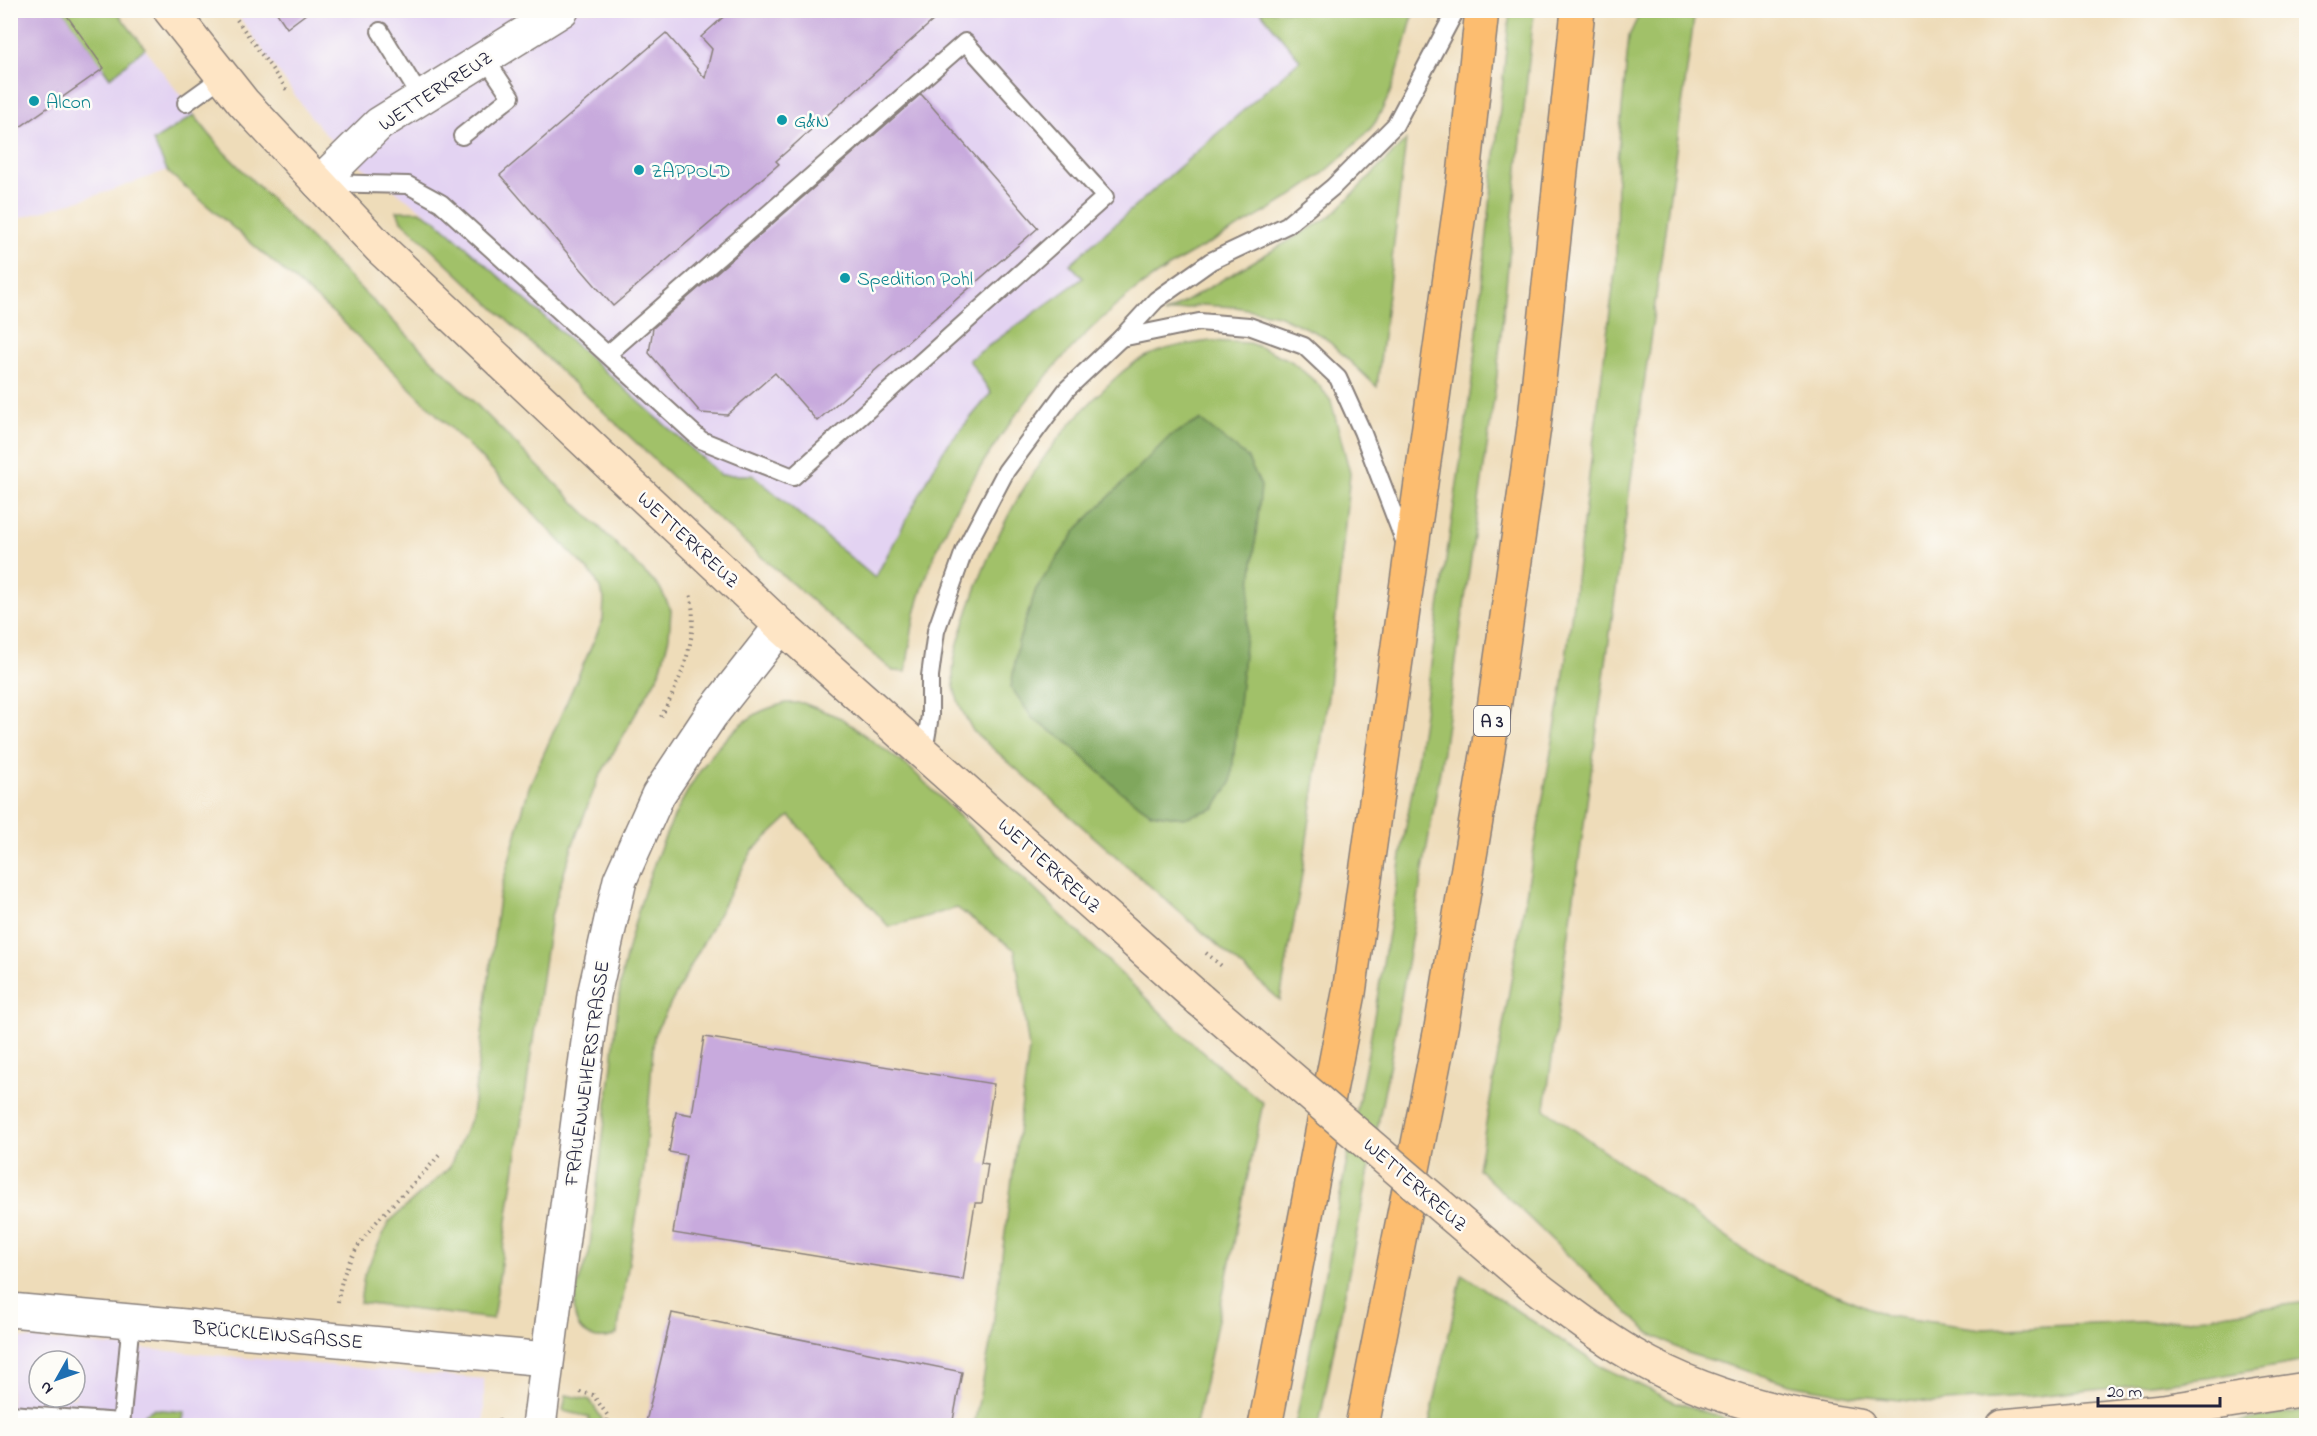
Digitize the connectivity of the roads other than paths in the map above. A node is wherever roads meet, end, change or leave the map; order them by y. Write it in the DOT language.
graph roads {
  1 [pos="170,10"];
  2 [pos="562,10"];
  3 [pos="1456,10"];
  4 [pos="1482,10"];
  5 [pos="1578,10"];
  6 [pos="380,31"];
  7 [pos="485,58"];
  8 [pos="222,77"];
  9 [pos="421,98"];
  10 [pos="186,103"];
  11 [pos="462,136"];
  12 [pos="319,183"];
  13 [pos="1121,338"];
  14 [pos="609,353"];
  15 [pos="1410,557"];
  16 [pos="781,626"];
  17 [pos="924,752"];
  18 [pos="10,1310"];
  19 [pos="131,1320"];
  20 [pos="546,1359"];
  21 [pos="2307,1389"];
  22 [pos="10,1414"];
  23 [pos="121,1424"];
  24 [pos="539,1425"];
  25 [pos="1265,1425"];
  26 [pos="1362,1425"];
  27 [pos="1859,1425"];
  28 [pos="2003,1425"];
  1 -- 8 [label="street, WETTERKREUZ"];
  2 -- 7 [label="street, WETTERKREUZ"];
  3 -- 13 [label="lane"];
  4 -- 15 [label="highway"];
  5 -- 26 [label="highway, A 3"];
  6 -- 9 [label="lane"];
  7 -- 9 [label="street, WETTERKREUZ"];
  7 -- 11 [label="lane"];
  8 -- 10 [label="lane"];
  8 -- 12 [label="street, WETTERKREUZ"];
  9 -- 12 [label="street, WETTERKREUZ"];
  12 -- 14 [label="lane"];
  12 -- 16 [label="street, WETTERKREUZ"];
  13 -- 15 [label="lane"];
  13 -- 17 [label="lane"];
  14 -- 14 [label="lane"];
  15 -- 25 [label="highway"];
  16 -- 17 [label="street, WETTERKREUZ"];
  16 -- 20 [label="street, FRAUENWEIHERSTRASSE"];
  17 -- 27 [label="street, WETTERKREUZ, bridge"];
  18 -- 19 [label="street, BRÜCKLEINSGASSE"];
  19 -- 20 [label="street, BRÜCKLEINSGASSE"];
  19 -- 23 [label="lane"];
  20 -- 24 [label="street, FRAUENWEIHERSTRASSE"];
  21 -- 28 [label="street"];
  22 -- 23 [label="lane"];
}
